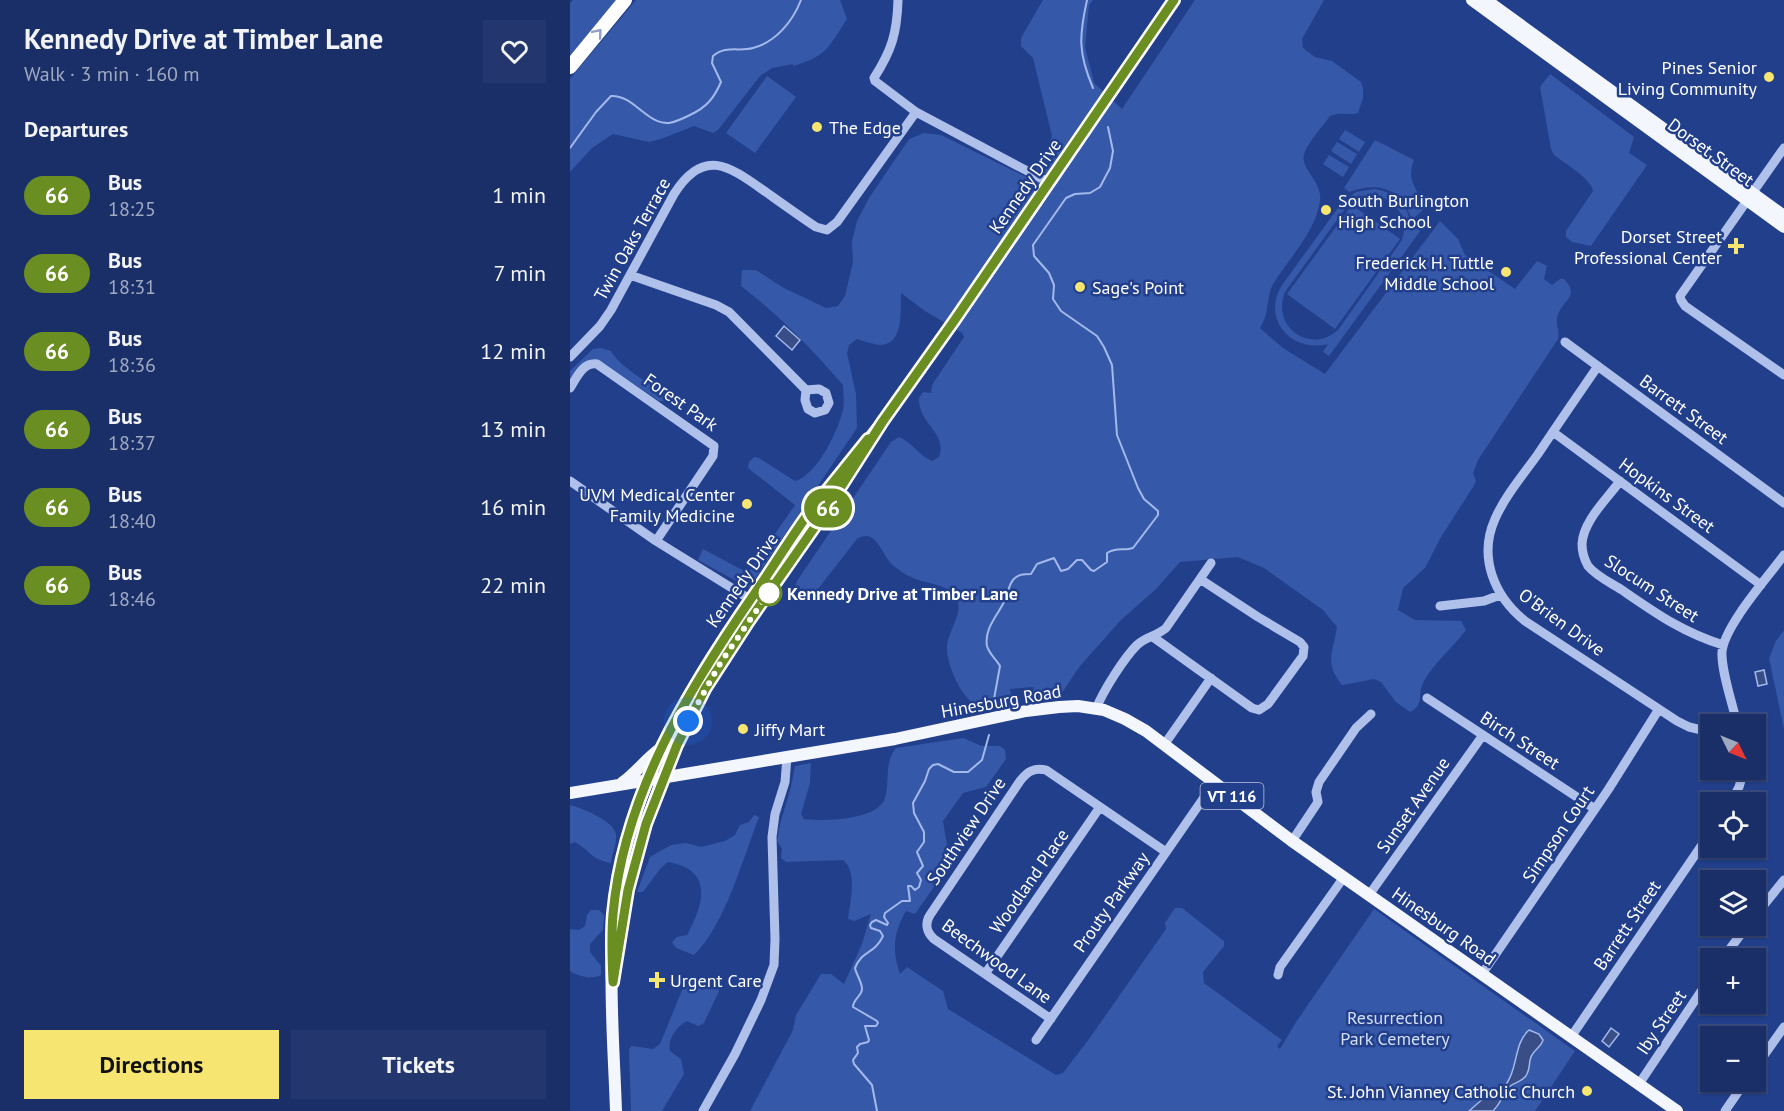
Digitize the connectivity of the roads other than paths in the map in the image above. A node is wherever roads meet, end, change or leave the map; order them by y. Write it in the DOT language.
graph roads {
  1 [pos="625,0"];
  2 [pos="898,0"];
  3 [pos="1174,0"];
  4 [pos="1472,0"];
  5 [pos="1486,0"];
  6 [pos="570,67"];
  7 [pos="916,112"];
  8 [pos="1784,148"];
  9 [pos="1050,183"];
  10 [pos="1749,197"];
  11 [pos="1784,216"];
  12 [pos="1784,227"];
  13 [pos="630,275"];
  14 [pos="1565,342"];
  15 [pos="570,357"];
  16 [pos="1598,366"];
  17 [pos="1784,375"];
  18 [pos="570,388"];
  19 [pos="806,390"];
  20 [pos="1553,432"];
  21 [pos="570,481"];
  22 [pos="1620,481"];
  23 [pos="1784,503"];
  24 [pos="656,541"];
  25 [pos="1784,555"];
  26 [pos="1211,563"];
  27 [pos="1200,579"];
  28 [pos="1761,585"];
  29 [pos="1500,595"];
  30 [pos="755,603"];
  31 [pos="1440,606"];
  32 [pos="1153,637"];
  33 [pos="1723,645"];
  34 [pos="1211,678"];
  35 [pos="1427,698"];
  36 [pos="1096,709"];
  37 [pos="1659,710"];
  38 [pos="1371,714"];
  39 [pos="1735,714"];
  40 [pos="1700,729"];
  41 [pos="1483,735"];
  42 [pos="1164,745"];
  43 [pos="661,748"];
  44 [pos="787,758"];
  45 [pos="671,759"];
  46 [pos="688,772"];
  47 [pos="663,777"];
  48 [pos="648,780"];
  49 [pos="1214,783"];
  50 [pos="618,785"];
  51 [pos="570,793"];
  52 [pos="639,804"];
  53 [pos="1100,807"];
  54 [pos="1595,809"];
  55 [pos="1292,841"];
  56 [pos="1700,848"];
  57 [pos="1166,852"];
  58 [pos="1346,879"];
  59 [pos="1784,880"];
  60 [pos="1369,895"];
  61 [pos="1766,902"];
  62 [pos="927,927"];
  63 [pos="985,974"];
  64 [pos="1482,974"];
  65 [pos="613,982"];
  66 [pos="1700,993"];
  67 [pos="1051,1019"];
  68 [pos="1784,1027"];
  69 [pos="1571,1037"];
  70 [pos="1036,1040"];
  71 [pos="1766,1052"];
  72 [pos="1639,1084"];
  73 [pos="1738,1092"];
  74 [pos="616,1111"];
  75 [pos="703,1111"];
  76 [pos="1677,1111"];
  77 [pos="1725,1111"];
  6 -- 1 [label="highway, one-way"];
  2 -- 7 [label="street"];
  3 -- 9 [label="main road, Kennedy Drive"];
  4 -- 10 [label="main road, Dorset Street"];
  5 -- 10 [label="main road, Dorset Street"];
  7 -- 9 [label="street"];
  7 -- 13 [label="street, Twin Oaks Terrace"];
  8 -- 10 [label="street"];
  9 -- 30 [label="main road, Kennedy Drive"];
  10 -- 11 [label="main road, Dorset Street"];
  10 -- 12 [label="main road, Dorset Street"];
  10 -- 17 [label="street"];
  13 -- 15 [label="street, Twin Oaks Terrace"];
  13 -- 19 [label="street"];
  14 -- 16 [label="street, Barrett Street"];
  16 -- 20 [label="street, O'Brien Drive"];
  16 -- 23 [label="street, Barrett Street"];
  18 -- 24 [label="street, Forest Park"];
  20 -- 22 [label="street, Hopkins Street"];
  20 -- 29 [label="street, O'Brien Drive"];
  21 -- 24 [label="street"];
  22 -- 28 [label="street, Hopkins Street"];
  22 -- 33 [label="street, Slocum Street"];
  24 -- 30 [label="street"];
  25 -- 28 [label="street"];
  26 -- 27 [label="street"];
  27 -- 32 [label="street"];
  27 -- 34 [label="street"];
  28 -- 33 [label="street"];
  29 -- 31 [label="street"];
  29 -- 37 [label="street, O'Brien Drive"];
  30 -- 43 [label="main road, Kennedy Drive"];
  30 -- 45 [label="main road, Kennedy Drive"];
  32 -- 34 [label="street"];
  32 -- 36 [label="street"];
  33 -- 39 [label="street"];
  34 -- 42 [label="street"];
  35 -- 41 [label="street, Birch Street"];
  36 -- 42 [label="main road, Hinesburg Road / VT 116"];
  36 -- 44 [label="main road, Hinesburg Road / VT 116"];
  37 -- 40 [label="street, O'Brien Drive"];
  37 -- 54 [label="street, Simpson Court"];
  38 -- 55 [label="street"];
  41 -- 54 [label="street, Birch Street"];
  41 -- 60 [label="street, Sunset Avenue"];
  42 -- 49 [label="main road, Hinesburg Road / VT 116"];
  43 -- 48 [label="main road, Kennedy Drive"];
  43 -- 50 [label="main road"];
  44 -- 46 [label="main road, Hinesburg Road / VT 116"];
  44 -- 75 [label="street"];
  45 -- 46 [label="main road"];
  45 -- 47 [label="main road, Kennedy Drive"];
  46 -- 47 [label="main road, Hinesburg Road / VT 116"];
  47 -- 48 [label="main road, Hinesburg Road / VT 116"];
  47 -- 65 [label="main road, Kennedy Drive"];
  48 -- 50 [label="main road, Hinesburg Road / VT 116"];
  48 -- 52 [label="main road, Kennedy Drive"];
  49 -- 55 [label="main road, Hinesburg Road / VT 116"];
  49 -- 57 [label="street, Prouty Parkway"];
  50 -- 51 [label="main road, Hinesburg Road / VT 116"];
  50 -- 52 [label="main road"];
  52 -- 65 [label="main road, Kennedy Drive"];
  53 -- 57 [label="street, Southview Drive"];
  53 -- 62 [label="street, Southview Drive"];
  53 -- 63 [label="street, Woodland Place"];
  54 -- 64 [label="street, Simpson Court"];
  55 -- 58 [label="main road, Hinesburg Road / VT 116"];
  56 -- 69 [label="street, Barrett Street"];
  57 -- 67 [label="street, Prouty Parkway"];
  58 -- 58 [label="street"];
  58 -- 60 [label="main road, Hinesburg Road / VT 116"];
  59 -- 61 [label="street"];
  60 -- 64 [label="main road, Hinesburg Road / VT 116"];
  62 -- 63 [label="street, Beechwood Lane"];
  63 -- 67 [label="street, Beechwood Lane"];
  64 -- 69 [label="main road, Hinesburg Road / VT 116"];
  65 -- 74 [label="main road, Kennedy Drive"];
  66 -- 72 [label="street, Iby Street"];
  67 -- 70 [label="street, Prouty Parkway"];
  68 -- 71 [label="street"];
  69 -- 72 [label="main road, Hinesburg Road / VT 116"];
  72 -- 76 [label="main road, Hinesburg Road / VT 116"];
  73 -- 77 [label="street"];
}
